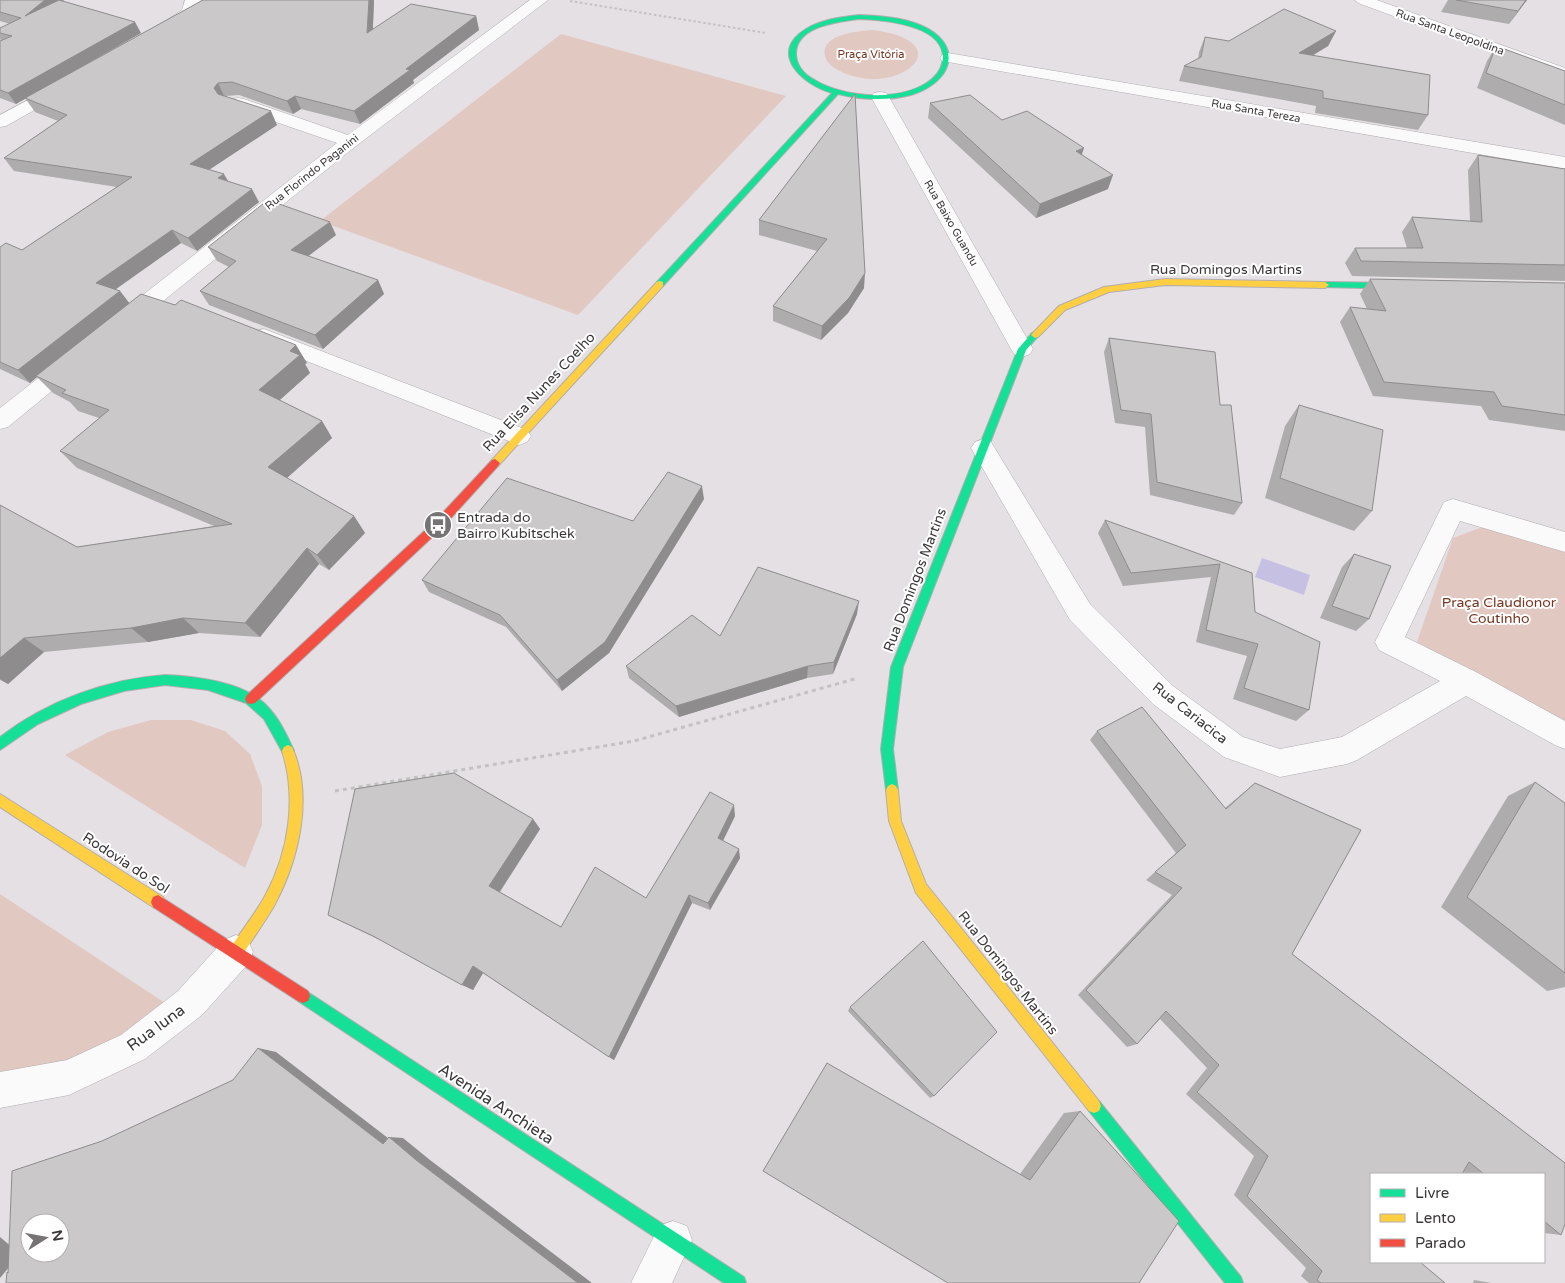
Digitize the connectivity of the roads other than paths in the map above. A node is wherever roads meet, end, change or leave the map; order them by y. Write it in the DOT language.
graph roads {
  1 [pos="193,0"];
  2 [pos="540,0"];
  3 [pos="1363,0"];
  4 [pos="851,6"];
  5 [pos="859,17"];
  6 [pos="152,36"];
  7 [pos="948,58"];
  8 [pos="1565,74"];
  9 [pos="76,79"];
  10 [pos="836,93"];
  11 [pos="880,97"];
  12 [pos="232,101"];
  13 [pos="0,122"];
  14 [pos="350,142"];
  15 [pos="1565,163"];
  16 [pos="1419,286"];
  17 [pos="241,327"];
  18 [pos="1022,349"];
  19 [pos="0,421"];
  20 [pos="519,436"];
  21 [pos="983,448"];
  22 [pos="1565,542"];
  23 [pos="1466,681"];
  24 [pos="251,699"];
  25 [pos="1565,736"];
  26 [pos="0,744"];
  27 [pos="0,800"];
  28 [pos="236,952"];
  29 [pos="0,1090"];
  30 [pos="673,1240"];
  31 [pos="651,1283"];
  32 [pos="738,1283"];
  33 [pos="1235,1283"];
  1 -- 6 [label="street"];
  2 -- 14 [label="street, Rua Florindo Paganini"];
  3 -- 8 [label="street, Rua Santa Leopoldina"];
  4 -- 5 [label="street"];
  5 -- 7 [label="street"];
  5 -- 10 [label="street"];
  7 -- 11 [label="street"];
  7 -- 15 [label="street, Rua Santa Tereza"];
  9 -- 13 [label="street"];
  10 -- 11 [label="street"];
  10 -- 20 [label="street, Rua Elisa Nunes Coelho"];
  11 -- 18 [label="street, Rua Baixo Guandu"];
  12 -- 14 [label="street"];
  14 -- 19 [label="street, Rua Florindo Paganini"];
  16 -- 18 [label="street, Rua Domingos Martins"];
  17 -- 20 [label="street"];
  18 -- 21 [label="street, Rua Domingos Martins"];
  20 -- 24 [label="street, Rua Elisa Nunes Coelho"];
  21 -- 23 [label="street, Rua Cariacica"];
  21 -- 33 [label="street, Rua Domingos Martins"];
  22 -- 23 [label="street"];
  23 -- 25 [label="street"];
  24 -- 26 [label="street"];
  24 -- 28 [label="street"];
  27 -- 28 [label="street, Rodovia do Sol"];
  28 -- 29 [label="street, Rua Iuna"];
  28 -- 30 [label="street, Avenida Anchieta"];
  30 -- 31 [label="street"];
  30 -- 32 [label="street, Avenida Anchieta"];
}
